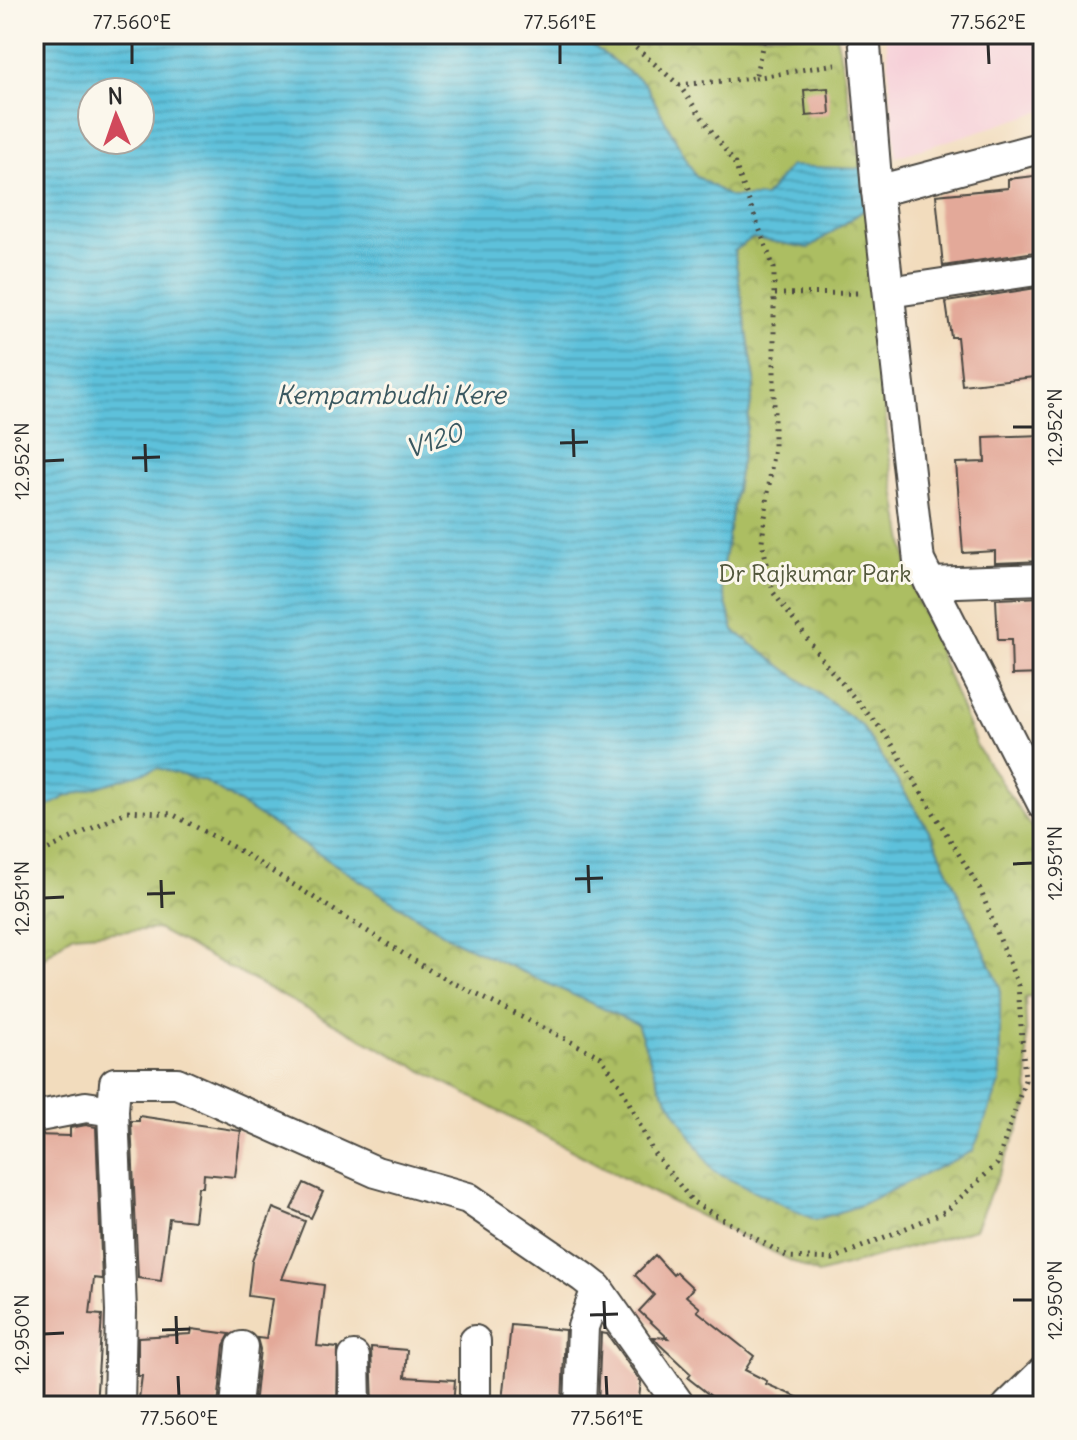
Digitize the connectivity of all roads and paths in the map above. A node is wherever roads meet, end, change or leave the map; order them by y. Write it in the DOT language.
graph roads {
  1 [pos="620,34"];
  2 [pos="643,34"];
  3 [pos="765,34"];
  4 [pos="632,44"];
  5 [pos="865,46"];
  6 [pos="755,78"];
  7 [pos="679,85"];
  8 [pos="1043,147"];
  9 [pos="877,191"];
  10 [pos="1043,269"];
  11 [pos="889,292"];
  12 [pos="775,294"];
  13 [pos="1043,579"];
  14 [pos="930,583"];
  15 [pos="1043,804"];
  16 [pos="34,856"];
  17 [pos="113,1111"];
  18 [pos="34,1117"];
  19 [pos="597,1288"];
  20 [pos="475,1341"];
  21 [pos="242,1347"];
  22 [pos="354,1357"];
  23 [pos="1043,1372"];
  24 [pos="119,1406"];
  25 [pos="236,1406"];
  26 [pos="355,1406"];
  27 [pos="475,1406"];
  28 [pos="580,1406"];
  29 [pos="680,1406"];
  30 [pos="1008,1406"];
  1 -- 4 [label="path"];
  2 -- 4 [label="path"];
  3 -- 6 [label="path"];
  4 -- 7 [label="path"];
  5 -- 6 [label="path"];
  5 -- 9 [label="street"];
  6 -- 7 [label="path"];
  7 -- 12 [label="path"];
  8 -- 9 [label="street"];
  9 -- 11 [label="street"];
  10 -- 11 [label="street"];
  11 -- 12 [label="path"];
  11 -- 14 [label="street"];
  12 -- 16 [label="path"];
  13 -- 14 [label="street"];
  14 -- 15 [label="street"];
  17 -- 18 [label="street"];
  17 -- 19 [label="street"];
  17 -- 24 [label="street"];
  19 -- 28 [label="street"];
  19 -- 29 [label="street"];
  20 -- 27 [label="street"];
  21 -- 25 [label="street"];
  22 -- 26 [label="street"];
  23 -- 30 [label="street"];
}
